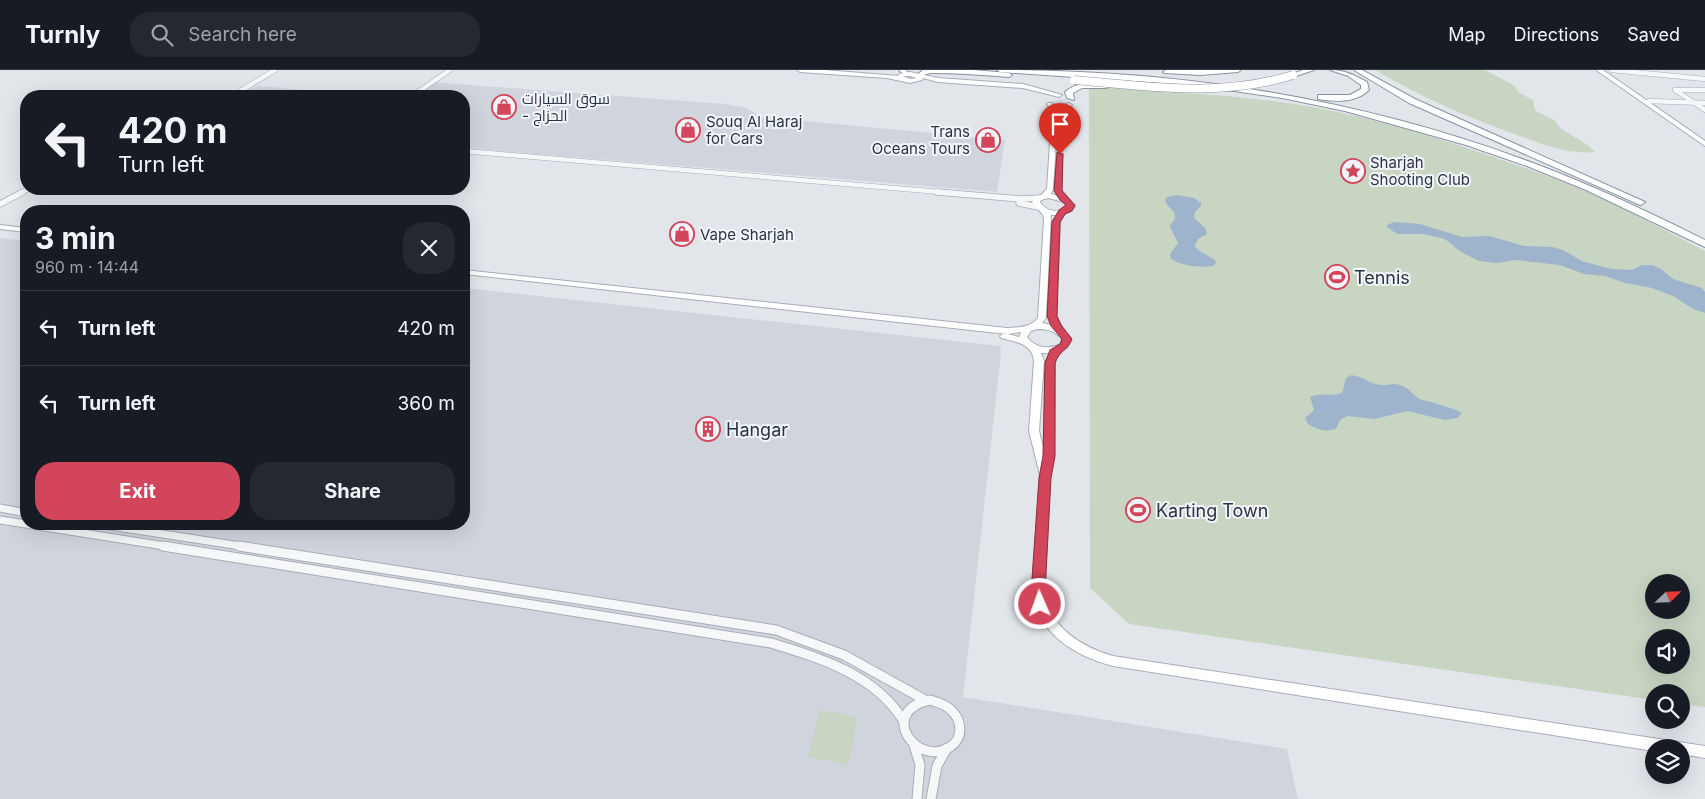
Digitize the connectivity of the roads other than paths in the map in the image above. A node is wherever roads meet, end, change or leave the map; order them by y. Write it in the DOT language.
graph roads {
  1 [pos="264,70"];
  2 [pos="275,70"];
  3 [pos="448,70"];
  4 [pos="800,70"];
  5 [pos="947,70"];
  6 [pos="1069,70"];
  7 [pos="1126,70"];
  8 [pos="1177,70"];
  9 [pos="1220,70"];
  10 [pos="1238,70"];
  11 [pos="1302,70"];
  12 [pos="1311,70"];
  13 [pos="1333,70"];
  14 [pos="1357,70"];
  15 [pos="1599,70"];
  16 [pos="1609,71"];
  17 [pos="1618,71"];
  18 [pos="1000,72"];
  19 [pos="904,74"];
  20 [pos="1293,75"];
  21 [pos="263,77"];
  22 [pos="919,77"];
  23 [pos="1692,77"];
  24 [pos="1705,78"];
  25 [pos="1705,85"];
  26 [pos="1038,89"];
  27 [pos="242,90"];
  28 [pos="421,90"];
  29 [pos="1705,90"];
  30 [pos="1285,92"];
  31 [pos="1059,94"];
  32 [pos="1048,101"];
  33 [pos="1070,101"];
  34 [pos="1649,101"];
  35 [pos="1693,102"];
  36 [pos="1705,103"];
  37 [pos="1705,110"];
  38 [pos="1361,113"];
  39 [pos="1705,139"];
  40 [pos="470,154"];
  41 [pos="831,185"];
  42 [pos="20,193"];
  43 [pos="1041,198"];
  44 [pos="1062,198"];
  45 [pos="0,204"];
  46 [pos="1040,208"];
  47 [pos="1062,212"];
  48 [pos="1674,220"];
  49 [pos="0,223"];
  50 [pos="20,225"];
  51 [pos="0,227"];
  52 [pos="20,229"];
  53 [pos="1705,236"];
  54 [pos="1705,244"];
  55 [pos="470,273"];
  56 [pos="470,278"];
  57 [pos="1032,328"];
  58 [pos="1059,330"];
  59 [pos="1029,345"];
  60 [pos="1057,349"];
  61 [pos="1045,478"];
  62 [pos="0,508"];
  63 [pos="20,511"];
  64 [pos="0,520"];
  65 [pos="20,523"];
  66 [pos="64,530"];
  67 [pos="137,530"];
  68 [pos="355,564"];
  69 [pos="294,566"];
  70 [pos="926,700"];
  71 [pos="903,720"];
  72 [pos="1645,743"];
  73 [pos="914,745"];
  74 [pos="947,748"];
  75 [pos="1690,750"];
  76 [pos="1705,752"];
  77 [pos="917,799"];
  78 [pos="931,799"];
  1 -- 21 [label="street"];
  2 -- 21 [label="street"];
  3 -- 28 [label="street"];
  4 -- 19 [label="street"];
  5 -- 18 [label="highway"];
  6 -- 30 [label="highway"];
  7 -- 10 [label="highway"];
  8 -- 9 [label="highway"];
  11 -- 20 [label="highway"];
  12 -- 20 [label="highway"];
  13 -- 30 [label="highway"];
  14 -- 48 [label="highway"];
  15 -- 39 [label="street"];
  16 -- 17 [label="street"];
  16 -- 34 [label="street"];
  17 -- 23 [label="street"];
  18 -- 20 [label="highway, bridge"];
  18 -- 22 [label="highway"];
  18 -- 38 [label="highway"];
  19 -- 22 [label="street"];
  21 -- 27 [label="street"];
  22 -- 26 [label="street"];
  23 -- 24 [label="street"];
  23 -- 25 [label="street"];
  26 -- 31 [label="street"];
  26 -- 32 [label="street"];
  29 -- 35 [label="street"];
  30 -- 48 [label="highway"];
  31 -- 32 [label="street"];
  31 -- 33 [label="street"];
  32 -- 33 [label="street"];
  32 -- 43 [label="street"];
  33 -- 38 [label="highway"];
  33 -- 44 [label="street"];
  34 -- 35 [label="street"];
  34 -- 39 [label="street"];
  35 -- 36 [label="street"];
  35 -- 37 [label="street"];
  38 -- 54 [label="highway"];
  40 -- 41 [label="street"];
  41 -- 43 [label="street"];
  41 -- 46 [label="street"];
  42 -- 45 [label="street"];
  43 -- 44 [label="street"];
  43 -- 46 [label="street"];
  44 -- 47 [label="street"];
  46 -- 47 [label="street"];
  46 -- 57 [label="street"];
  47 -- 58 [label="street"];
  48 -- 53 [label="highway"];
  49 -- 50 [label="street"];
  51 -- 52 [label="street"];
  55 -- 57 [label="street"];
  56 -- 59 [label="street"];
  57 -- 58 [label="street"];
  57 -- 59 [label="street"];
  58 -- 60 [label="street"];
  59 -- 60 [label="street"];
  59 -- 61 [label="street"];
  60 -- 61 [label="street"];
  61 -- 72 [label="street"];
  62 -- 63 [label="street"];
  64 -- 65 [label="street"];
  66 -- 69 [label="street"];
  67 -- 68 [label="street"];
  68 -- 69 [label="street"];
  68 -- 70 [label="street"];
  69 -- 71 [label="street"];
  70 -- 71 [label="street"];
  70 -- 74 [label="street"];
  71 -- 73 [label="street"];
  73 -- 74 [label="street"];
  73 -- 77 [label="street"];
  74 -- 78 [label="street"];
  75 -- 76 [label="street"];
}
